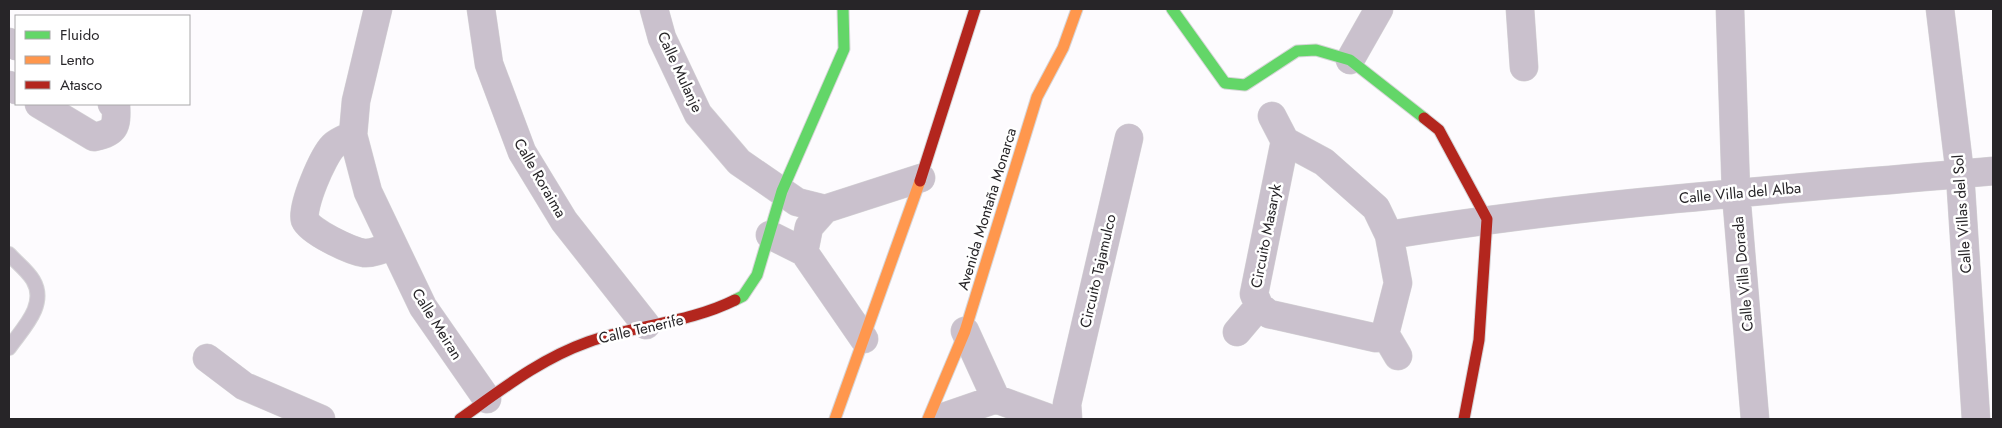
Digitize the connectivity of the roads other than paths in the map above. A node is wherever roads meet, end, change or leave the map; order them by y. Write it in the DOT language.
graph roads {
  1 [pos="378,9"];
  2 [pos="481,9"];
  3 [pos="654,9"];
  4 [pos="843,9"];
  5 [pos="975,9"];
  6 [pos="1077,9"];
  7 [pos="1172,9"];
  8 [pos="1379,9"];
  9 [pos="1520,9"];
  10 [pos="1730,9"];
  11 [pos="1940,9"];
  12 [pos="1350,60"];
  13 [pos="1524,67"];
  14 [pos="41,105"];
  15 [pos="114,105"];
  16 [pos="1272,116"];
  17 [pos="353,136"];
  18 [pos="1129,138"];
  19 [pos="1285,141"];
  20 [pos="1993,171"];
  21 [pos="1960,174"];
  22 [pos="921,178"];
  23 [pos="782,191"];
  24 [pos="1736,193"];
  25 [pos="825,209"];
  26 [pos="1487,219"];
  27 [pos="770,235"];
  28 [pos="1389,235"];
  29 [pos="394,245"];
  30 [pos="804,252"];
  31 [pos="9,254"];
  32 [pos="1258,306"];
  33 [pos="646,325"];
  34 [pos="965,331"];
  35 [pos="1237,332"];
  36 [pos="864,338"];
  37 [pos="9,348"];
  38 [pos="207,358"];
  39 [pos="487,399"];
  40 [pos="996,399"];
  41 [pos="1060,415"];
  42 [pos="321,419"];
  43 [pos="460,419"];
  44 [pos="835,419"];
  45 [pos="928,419"];
  46 [pos="938,419"];
  47 [pos="1464,419"];
  48 [pos="1755,419"];
  49 [pos="1976,419"];
  1 -- 17 [label="street, Calle Meiran"];
  2 -- 33 [label="street, Calle Roraima"];
  3 -- 23 [label="street, Calle Mulanje"];
  4 -- 23 [label="street, Calle Tenerife"];
  5 -- 22 [label="street"];
  6 -- 34 [label="street, Avenida Montaña Monarca"];
  7 -- 12 [label="street"];
  8 -- 12 [label="street"];
  9 -- 13 [label="street"];
  10 -- 24 [label="street, Calle Villa Dorada"];
  11 -- 21 [label="street, Calle Villas del Sol"];
  12 -- 26 [label="street"];
  14 -- 15 [label="street"];
  16 -- 19 [label="street"];
  17 -- 29 [label="street, Calle Meiran"];
  17 -- 29 [label="street"];
  18 -- 41 [label="street, Circuito Tajamulco"];
  19 -- 28 [label="street, Circuito Masaryk"];
  19 -- 32 [label="street, Circuito Masaryk"];
  20 -- 21 [label="street, Calle Villa del Alba"];
  21 -- 24 [label="street, Calle Villa del Alba"];
  21 -- 49 [label="street, Calle Villas del Sol"];
  22 -- 25 [label="street"];
  22 -- 36 [label="street"];
  23 -- 25 [label="street, Calle Mulanje"];
  23 -- 27 [label="street, Calle Tenerife"];
  24 -- 26 [label="street, Calle Villa del Alba"];
  24 -- 48 [label="street, Calle Villa Dorada"];
  25 -- 30 [label="street"];
  26 -- 28 [label="street"];
  26 -- 47 [label="street"];
  27 -- 30 [label="street"];
  27 -- 33 [label="street, Calle Tenerife"];
  28 -- 32 [label="street, Circuito Masaryk"];
  29 -- 39 [label="street, Calle Meiran"];
  30 -- 36 [label="street"];
  31 -- 37 [label="lane"];
  32 -- 35 [label="street"];
  33 -- 39 [label="street, Calle Tenerife"];
  34 -- 40 [label="street"];
  34 -- 45 [label="street, Avenida Montaña Monarca"];
  36 -- 44 [label="street"];
  38 -- 42 [label="street"];
  39 -- 43 [label="street, Calle Tenerife"];
  40 -- 41 [label="street"];
  40 -- 46 [label="street"];
}
